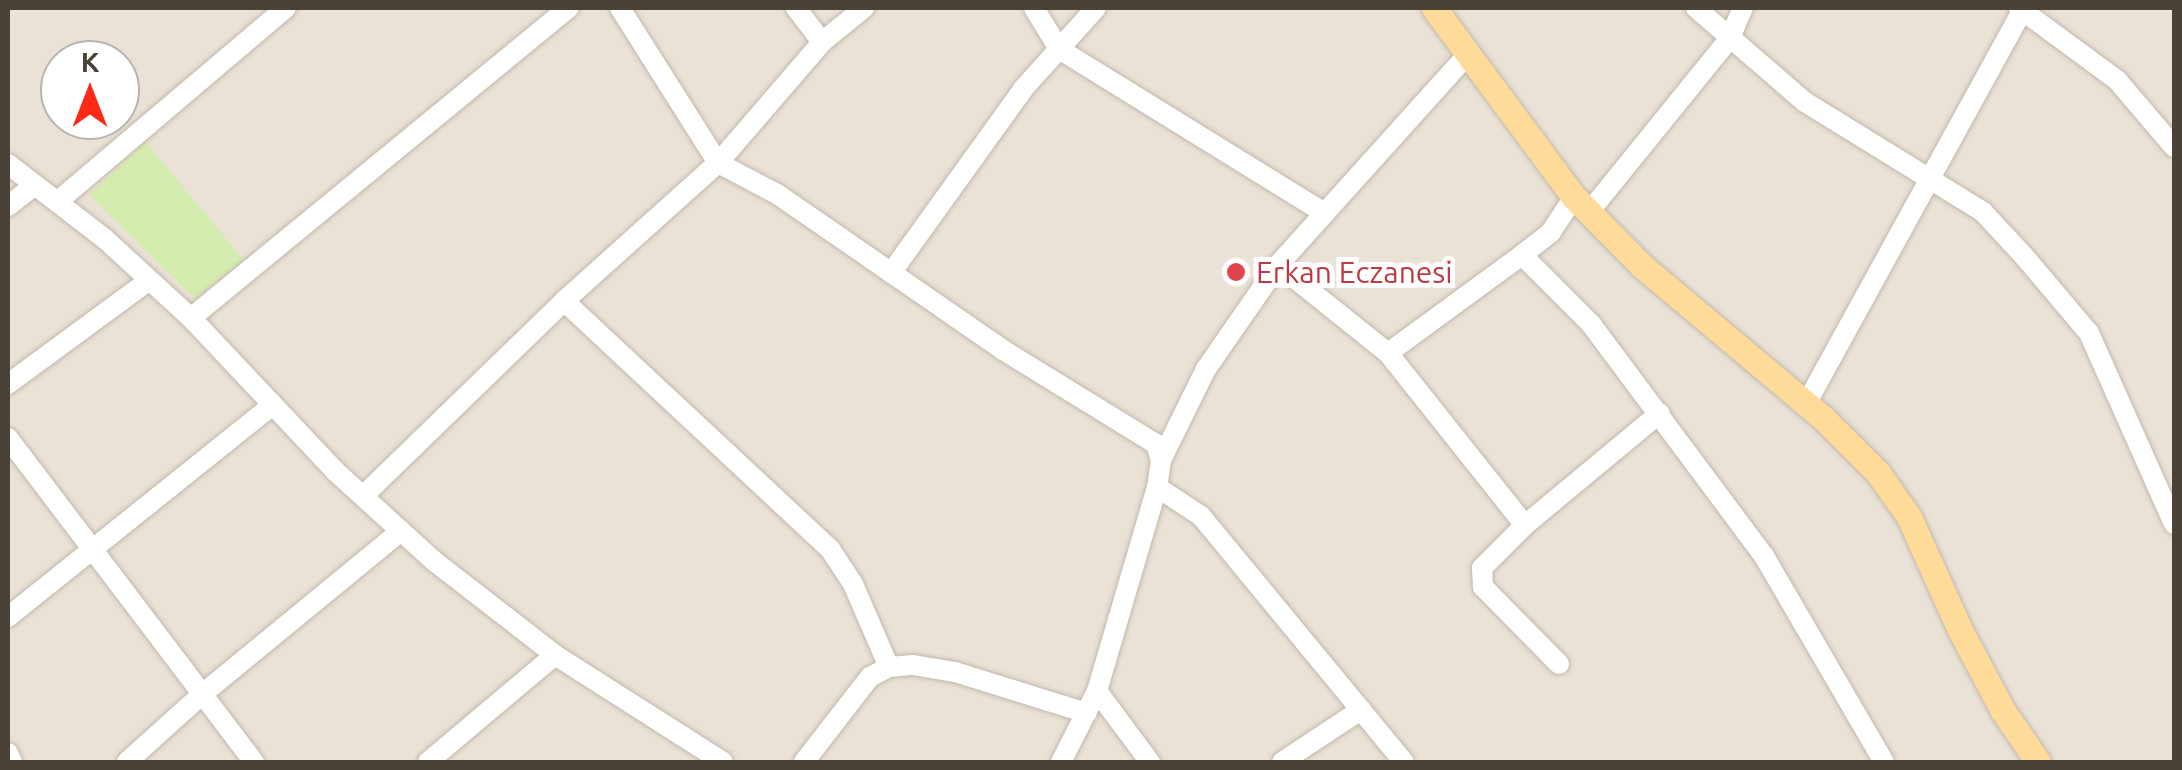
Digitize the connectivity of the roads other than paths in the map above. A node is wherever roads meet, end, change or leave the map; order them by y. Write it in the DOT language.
graph roads {
  1 [pos="286,8"];
  2 [pos="569,8"];
  3 [pos="620,8"];
  4 [pos="796,8"];
  5 [pos="864,8"];
  6 [pos="1034,8"];
  7 [pos="1096,8"];
  8 [pos="1437,8"];
  9 [pos="1696,8"];
  10 [pos="1744,8"];
  11 [pos="2022,8"];
  12 [pos="1730,38"];
  13 [pos="822,42"];
  14 [pos="1059,49"];
  15 [pos="1468,54"];
  16 [pos="2174,147"];
  17 [pos="8,164"];
  18 [pos="718,164"];
  19 [pos="1932,182"];
  20 [pos="36,185"];
  21 [pos="57,202"];
  22 [pos="1581,205"];
  23 [pos="8,206"];
  24 [pos="1325,213"];
  25 [pos="1522,255"];
  26 [pos="1278,265"];
  27 [pos="891,273"];
  28 [pos="148,281"];
  29 [pos="564,300"];
  30 [pos="191,318"];
  31 [pos="1388,353"];
  32 [pos="8,384"];
  33 [pos="1806,404"];
  34 [pos="271,406"];
  35 [pos="1660,413"];
  36 [pos="8,438"];
  37 [pos="1161,460"];
  38 [pos="1157,488"];
  39 [pos="362,496"];
  40 [pos="2174,524"];
  41 [pos="1525,525"];
  42 [pos="401,531"];
  43 [pos="94,550"];
  44 [pos="8,617"];
  45 [pos="555,655"];
  46 [pos="1558,664"];
  47 [pos="890,668"];
  48 [pos="1097,691"];
  49 [pos="200,696"];
  50 [pos="1361,710"];
  51 [pos="1087,713"];
  52 [pos="8,753"];
  53 [pos="12,762"];
  54 [pos="127,762"];
  55 [pos="254,762"];
  56 [pos="428,762"];
  57 [pos="722,762"];
  58 [pos="804,762"];
  59 [pos="1061,762"];
  60 [pos="1150,762"];
  61 [pos="1282,762"];
  62 [pos="1404,762"];
  63 [pos="1884,762"];
  64 [pos="2038,762"];
  1 -- 21 [label="street"];
  2 -- 30 [label="street"];
  3 -- 18 [label="street"];
  4 -- 13 [label="street"];
  5 -- 13 [label="street"];
  6 -- 14 [label="street"];
  7 -- 14 [label="street"];
  8 -- 15 [label="main road"];
  9 -- 12 [label="street"];
  10 -- 12 [label="street"];
  11 -- 16 [label="street"];
  11 -- 19 [label="street"];
  12 -- 19 [label="street"];
  12 -- 22 [label="street"];
  13 -- 18 [label="street"];
  14 -- 24 [label="street"];
  14 -- 27 [label="street"];
  15 -- 22 [label="main road"];
  15 -- 24 [label="street"];
  17 -- 20 [label="street"];
  18 -- 27 [label="street"];
  18 -- 29 [label="street"];
  19 -- 33 [label="street"];
  19 -- 40 [label="street"];
  20 -- 21 [label="street"];
  20 -- 23 [label="street"];
  21 -- 28 [label="street"];
  22 -- 25 [label="street"];
  22 -- 33 [label="main road"];
  24 -- 26 [label="street"];
  25 -- 31 [label="street"];
  25 -- 35 [label="street"];
  26 -- 31 [label="street"];
  26 -- 37 [label="street"];
  27 -- 37 [label="street"];
  28 -- 30 [label="street"];
  28 -- 32 [label="street"];
  29 -- 39 [label="street"];
  29 -- 47 [label="street"];
  30 -- 34 [label="street"];
  31 -- 41 [label="street"];
  33 -- 64 [label="main road"];
  34 -- 39 [label="street"];
  34 -- 43 [label="street"];
  35 -- 41 [label="street"];
  35 -- 63 [label="street"];
  36 -- 43 [label="street"];
  37 -- 38 [label="street"];
  38 -- 48 [label="street"];
  38 -- 50 [label="street"];
  39 -- 42 [label="street"];
  41 -- 46 [label="street"];
  42 -- 45 [label="street"];
  42 -- 49 [label="street"];
  43 -- 44 [label="street"];
  43 -- 49 [label="street"];
  45 -- 56 [label="street"];
  45 -- 57 [label="street"];
  47 -- 51 [label="street"];
  47 -- 58 [label="street"];
  48 -- 51 [label="street"];
  48 -- 60 [label="street"];
  49 -- 54 [label="street"];
  49 -- 55 [label="street"];
  50 -- 61 [label="street"];
  50 -- 62 [label="street"];
  51 -- 59 [label="street"];
  52 -- 53 [label="street"];
}
